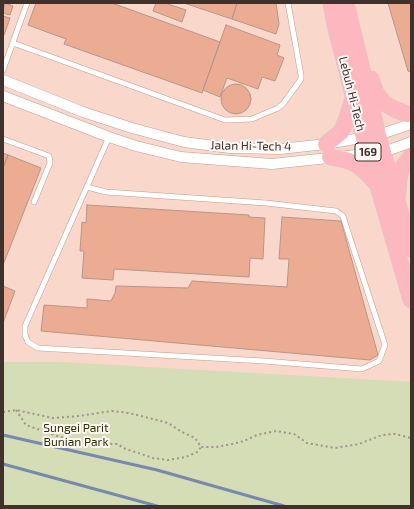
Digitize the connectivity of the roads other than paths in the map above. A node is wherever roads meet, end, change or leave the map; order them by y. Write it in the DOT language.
graph roads {
  1 [pos="27,3"];
  2 [pos="288,3"];
  3 [pos="331,3"];
  4 [pos="346,3"];
  5 [pos="356,40"];
  6 [pos="13,42"];
  7 [pos="3,70"];
  8 [pos="3,80"];
  9 [pos="3,96"];
  10 [pos="353,98"];
  11 [pos="411,114"];
  12 [pos="411,124"];
  13 [pos="109,137"];
  14 [pos="3,139"];
  15 [pos="411,142"];
  16 [pos="373,144"];
  17 [pos="328,150"];
  18 [pos="411,156"];
  19 [pos="378,184"];
  20 [pos="87,187"];
  21 [pos="397,201"];
  22 [pos="34,202"];
  23 [pos="411,249"];
  24 [pos="411,300"];
  1 -- 6 [label="lane"];
  2 -- 6 [label="lane"];
  3 -- 10 [label="main road, Lebuh Hi-Tech / 169"];
  4 -- 5 [label="main road, Lebuh Hi-Tech / 169"];
  5 -- 11 [label="main road"];
  5 -- 16 [label="main road, Lebuh Hi-Tech / 169"];
  6 -- 7 [label="lane"];
  8 -- 17 [label="street, Jalan Hi-Tech 4"];
  9 -- 13 [label="street, Jalan Hi-Tech 4"];
  10 -- 16 [label="main road, Lebuh Hi-Tech / 169"];
  10 -- 17 [label="main road"];
  12 -- 16 [label="street, Jalan Hi-Tech 4"];
  13 -- 17 [label="street, Jalan Hi-Tech 4"];
  13 -- 20 [label="lane"];
  14 -- 22 [label="lane"];
  15 -- 16 [label="street, Jalan Hi-Tech 4"];
  16 -- 17 [label="street, Jalan Hi-Tech 4"];
  16 -- 17 [label="street, Jalan Hi-Tech 4"];
  16 -- 19 [label="main road, Lebuh Hi-Tech / 169"];
  16 -- 21 [label="main road, Lebuh Hi-Tech / 169"];
  17 -- 19 [label="main road"];
  18 -- 21 [label="main road"];
  19 -- 24 [label="main road, Lebuh Hi-Tech / 169"];
  20 -- 20 [label="lane"];
  21 -- 23 [label="main road, Lebuh Hi-Tech / 169"];
}
